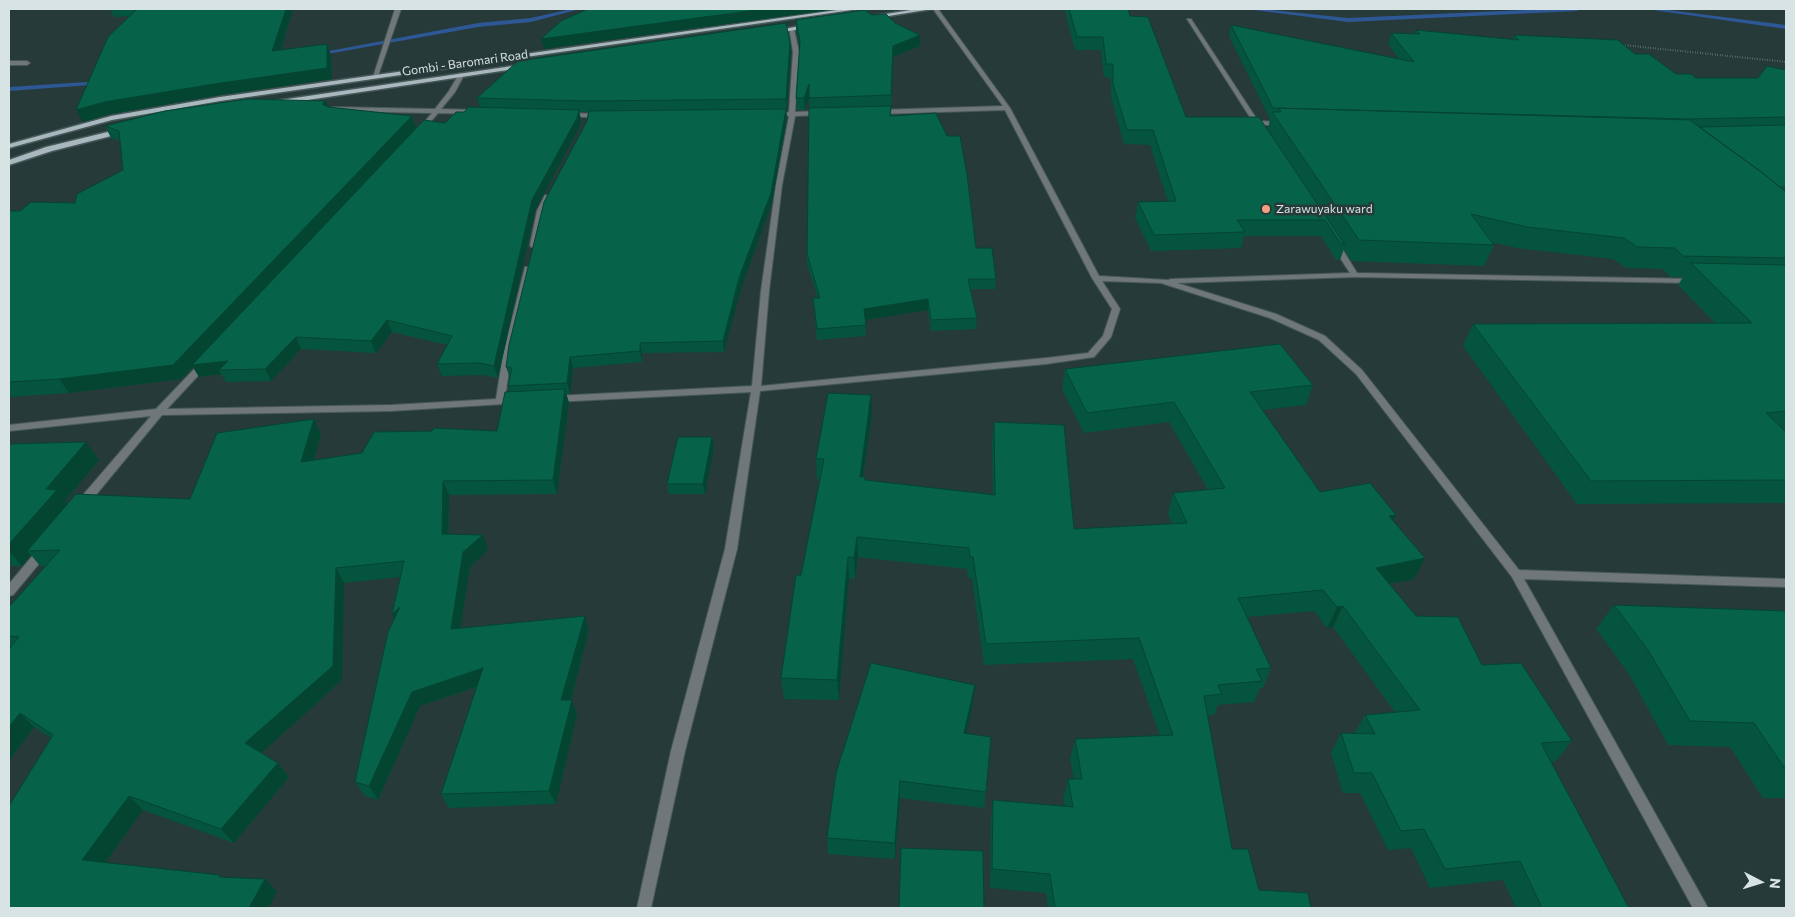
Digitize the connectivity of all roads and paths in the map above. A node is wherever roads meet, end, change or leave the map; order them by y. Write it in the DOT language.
graph roads {
  1 [pos="398,9"];
  2 [pos="856,9"];
  3 [pos="929,9"];
  4 [pos="936,9"];
  5 [pos="865,18"];
  6 [pos="1189,20"];
  7 [pos="819,25"];
  8 [pos="792,29"];
  9 [pos="764,33"];
  10 [pos="1622,45"];
  11 [pos="1786,62"];
  12 [pos="9,63"];
  13 [pos="28,63"];
  14 [pos="530,65"];
  15 [pos="461,75"];
  16 [pos="375,76"];
  17 [pos="263,106"];
  18 [pos="293,108"];
  19 [pos="1007,108"];
  20 [pos="322,109"];
  21 [pos="438,111"];
  22 [pos="488,112"];
  23 [pos="870,112"];
  24 [pos="831,113"];
  25 [pos="787,114"];
  26 [pos="557,115"];
  27 [pos="606,116"];
  28 [pos="1256,123"];
  29 [pos="1296,124"];
  30 [pos="129,128"];
  31 [pos="1261,131"];
  32 [pos="413,138"];
  33 [pos="9,146"];
  34 [pos="9,163"];
  35 [pos="553,186"];
  36 [pos="1329,235"];
  37 [pos="1355,275"];
  38 [pos="1096,278"];
  39 [pos="1162,281"];
  40 [pos="1708,281"];
  41 [pos="213,354"];
  42 [pos="756,389"];
  43 [pos="500,402"];
  44 [pos="159,412"];
  45 [pos="9,428"];
  46 [pos="71,517"];
  47 [pos="53,540"];
  48 [pos="1516,574"];
  49 [pos="1786,583"];
  50 [pos="9,592"];
  51 [pos="644,908"];
  52 [pos="1701,908"];
  1 -- 16 [label="street"];
  2 -- 16 [label="main road, Gombi - Baromari Road"];
  3 -- 5 [label="main road"];
  4 -- 19 [label="street"];
  6 -- 28 [label="street"];
  7 -- 8 [label="main road"];
  8 -- 9 [label="main road"];
  8 -- 25 [label="street"];
  10 -- 11 [label="path"];
  12 -- 13 [label="street"];
  14 -- 15 [label="main road, Gombi - Baromari Road"];
  15 -- 17 [label="main road, Gombi - Baromari Road"];
  15 -- 21 [label="street"];
  16 -- 33 [label="main road, Gombi - Baromari Road"];
  17 -- 18 [label="street"];
  19 -- 23 [label="street"];
  19 -- 38 [label="street"];
  20 -- 21 [label="street"];
  21 -- 22 [label="street"];
  21 -- 32 [label="street"];
  24 -- 25 [label="street"];
  25 -- 42 [label="street"];
  26 -- 27 [label="street"];
  28 -- 29 [label="street"];
  28 -- 31 [label="street"];
  30 -- 34 [label="main road"];
  35 -- 43 [label="street"];
  36 -- 37 [label="street"];
  37 -- 39 [label="street"];
  37 -- 40 [label="street"];
  38 -- 39 [label="street"];
  38 -- 42 [label="street"];
  39 -- 48 [label="street"];
  41 -- 44 [label="street"];
  42 -- 43 [label="street"];
  42 -- 51 [label="street"];
  43 -- 44 [label="street"];
  44 -- 45 [label="street"];
  44 -- 46 [label="street"];
  47 -- 50 [label="street"];
  48 -- 49 [label="street"];
  48 -- 52 [label="street"];
}
